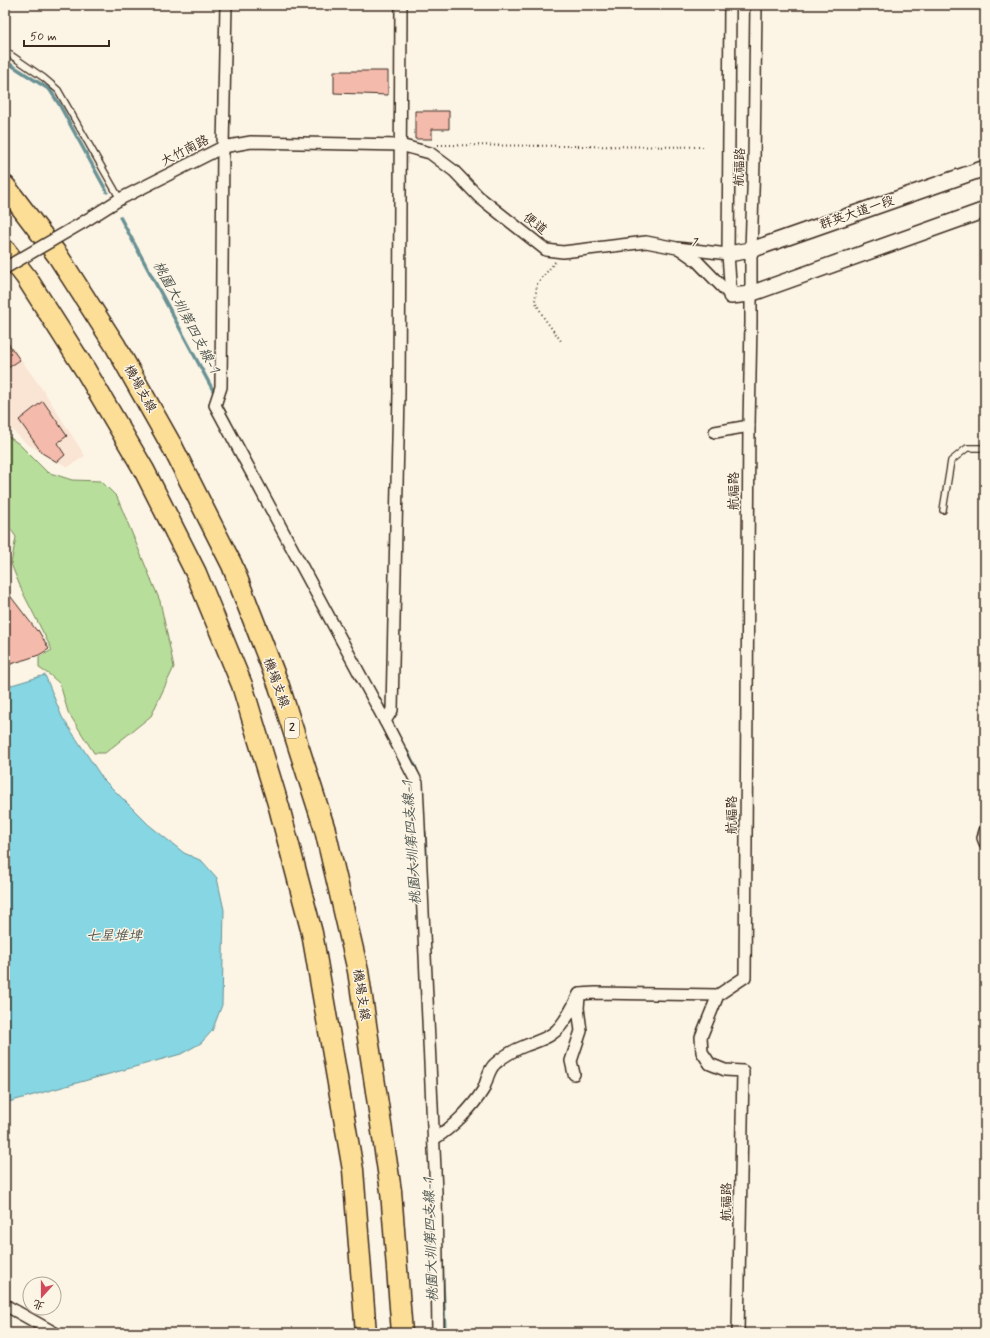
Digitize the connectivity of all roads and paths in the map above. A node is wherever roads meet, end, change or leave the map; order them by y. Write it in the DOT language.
graph roads {
  1 [pos="226,5"];
  2 [pos="401,5"];
  3 [pos="730,5"];
  4 [pos="756,5"];
  5 [pos="5,51"];
  6 [pos="400,144"];
  7 [pos="432,145"];
  8 [pos="709,146"];
  9 [pos="223,147"];
  10 [pos="985,168"];
  11 [pos="5,186"];
  12 [pos="120,199"];
  13 [pos="985,210"];
  14 [pos="677,248"];
  15 [pos="5,250"];
  16 [pos="750,250"];
  17 [pos="563,252"];
  18 [pos="728,254"];
  19 [pos="5,268"];
  20 [pos="750,294"];
  21 [pos="731,296"];
  22 [pos="561,341"];
  23 [pos="749,426"];
  24 [pos="715,432"];
  25 [pos="985,448"];
  26 [pos="943,510"];
  27 [pos="385,721"];
  28 [pos="985,831"];
  29 [pos="985,842"];
  30 [pos="579,994"];
  31 [pos="718,995"];
  32 [pos="574,1074"];
  33 [pos="434,1139"];
  34 [pos="5,1305"];
  35 [pos="54,1333"];
  36 [pos="366,1333"];
  37 [pos="402,1333"];
  38 [pos="438,1333"];
  39 [pos="738,1333"];
  1 -- 9 [label="street"];
  2 -- 6 [label="street"];
  3 -- 18 [label="street, 航福路"];
  4 -- 16 [label="street, 航福路"];
  5 -- 12 [label="lane"];
  6 -- 9 [label="street, 大竹南路"];
  6 -- 17 [label="street, 便道"];
  6 -- 27 [label="street"];
  7 -- 8 [label="path"];
  9 -- 12 [label="street, 大竹南路"];
  9 -- 27 [label="street"];
  10 -- 16 [label="street, 群英大道一段"];
  11 -- 37 [label="highway, 機場支線 / 2"];
  12 -- 19 [label="street, 大竹南路, bridge"];
  13 -- 20 [label="street"];
  14 -- 17 [label="street, 便道"];
  14 -- 18 [label="street, 1"];
  14 -- 21 [label="street, 1"];
  15 -- 36 [label="highway"];
  16 -- 18 [label="street, 群英大道一段"];
  16 -- 20 [label="street, 航福路"];
  17 -- 22 [label="path"];
  18 -- 21 [label="street, 航福路"];
  20 -- 21 [label="street"];
  20 -- 23 [label="street, 航福路"];
  23 -- 24 [label="street"];
  23 -- 31 [label="street, 航福路"];
  25 -- 26 [label="lane"];
  27 -- 33 [label="street"];
  28 -- 29 [label="street"];
  30 -- 31 [label="street"];
  30 -- 32 [label="street"];
  30 -- 33 [label="street"];
  31 -- 39 [label="street, 航福路"];
  33 -- 38 [label="street"];
  34 -- 35 [label="street"];
}
